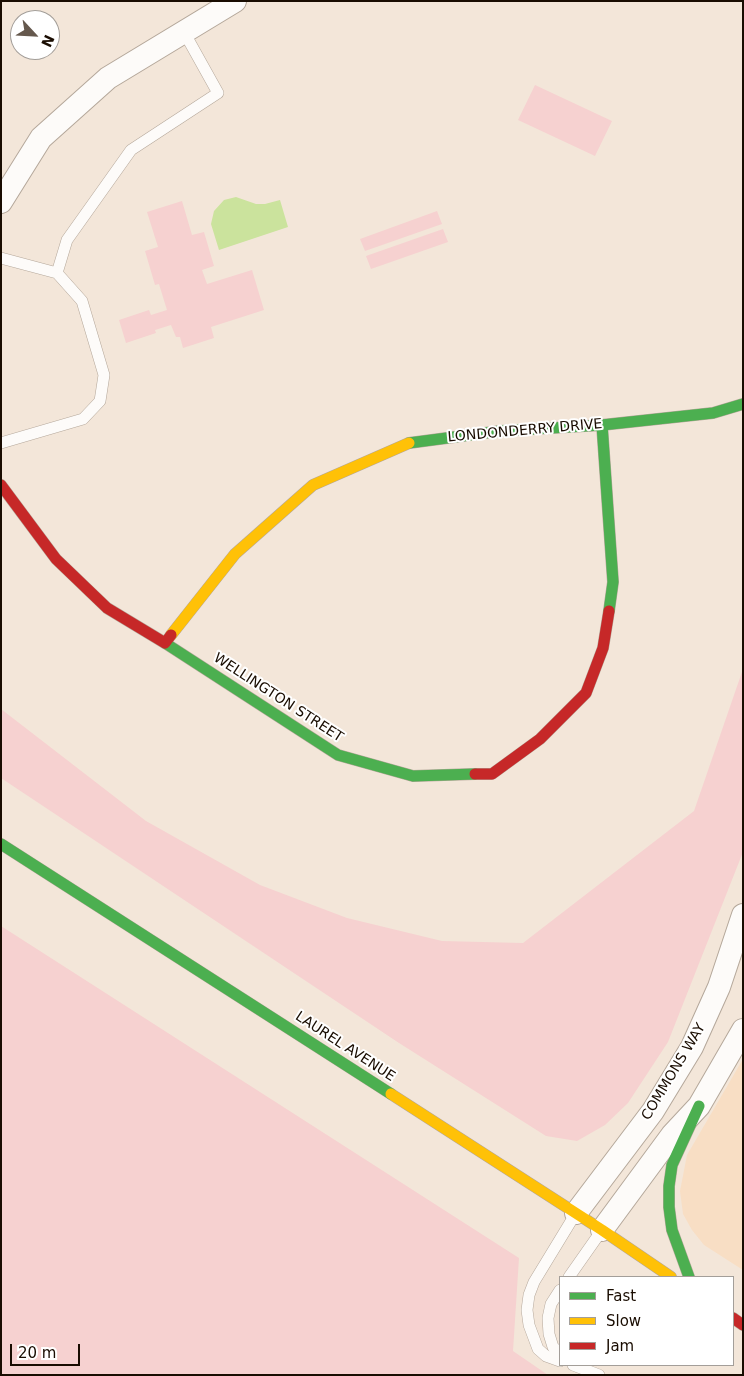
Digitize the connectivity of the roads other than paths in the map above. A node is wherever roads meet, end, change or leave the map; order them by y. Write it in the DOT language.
graph roads {
  1 [pos="235,1"];
  2 [pos="184,32"];
  3 [pos="1,202"];
  4 [pos="1,258"];
  5 [pos="57,273"];
  6 [pos="743,404"];
  7 [pos="602,425"];
  8 [pos="1,443"];
  9 [pos="1,485"];
  10 [pos="166,642"];
  11 [pos="1,844"];
  12 [pos="743,915"];
  13 [pos="743,1030"];
  14 [pos="699,1106"];
  15 [pos="576,1214"];
  16 [pos="602,1230"];
  17 [pos="570,1276"];
  18 [pos="671,1276"];
  19 [pos="689,1276"];
  20 [pos="559,1292"];
  21 [pos="559,1352"];
  22 [pos="559,1361"];
  23 [pos="576,1366"];
  24 [pos="599,1375"];
  1 -- 2 [label="street"];
  2 -- 3 [label="street"];
  2 -- 5 [label="lane"];
  4 -- 5 [label="lane"];
  5 -- 8 [label="lane"];
  6 -- 7 [label="street, LONDONDERRY DRIVE"];
  7 -- 10 [label="street, LONDONDERRY DRIVE"];
  7 -- 10 [label="street, WELLINGTON STREET"];
  9 -- 10 [label="street"];
  11 -- 15 [label="street, LAUREL AVENUE"];
  12 -- 15 [label="street, COMMONS WAY"];
  13 -- 14 [label="street"];
  14 -- 16 [label="street"];
  14 -- 19 [label="street"];
  15 -- 16 [label="street, LAUREL AVENUE"];
  15 -- 22 [label="lane"];
  16 -- 17 [label="lane"];
  16 -- 18 [label="street, LAUREL AVENUE"];
  20 -- 21 [label="lane"];
  23 -- 24 [label="lane"];
}
